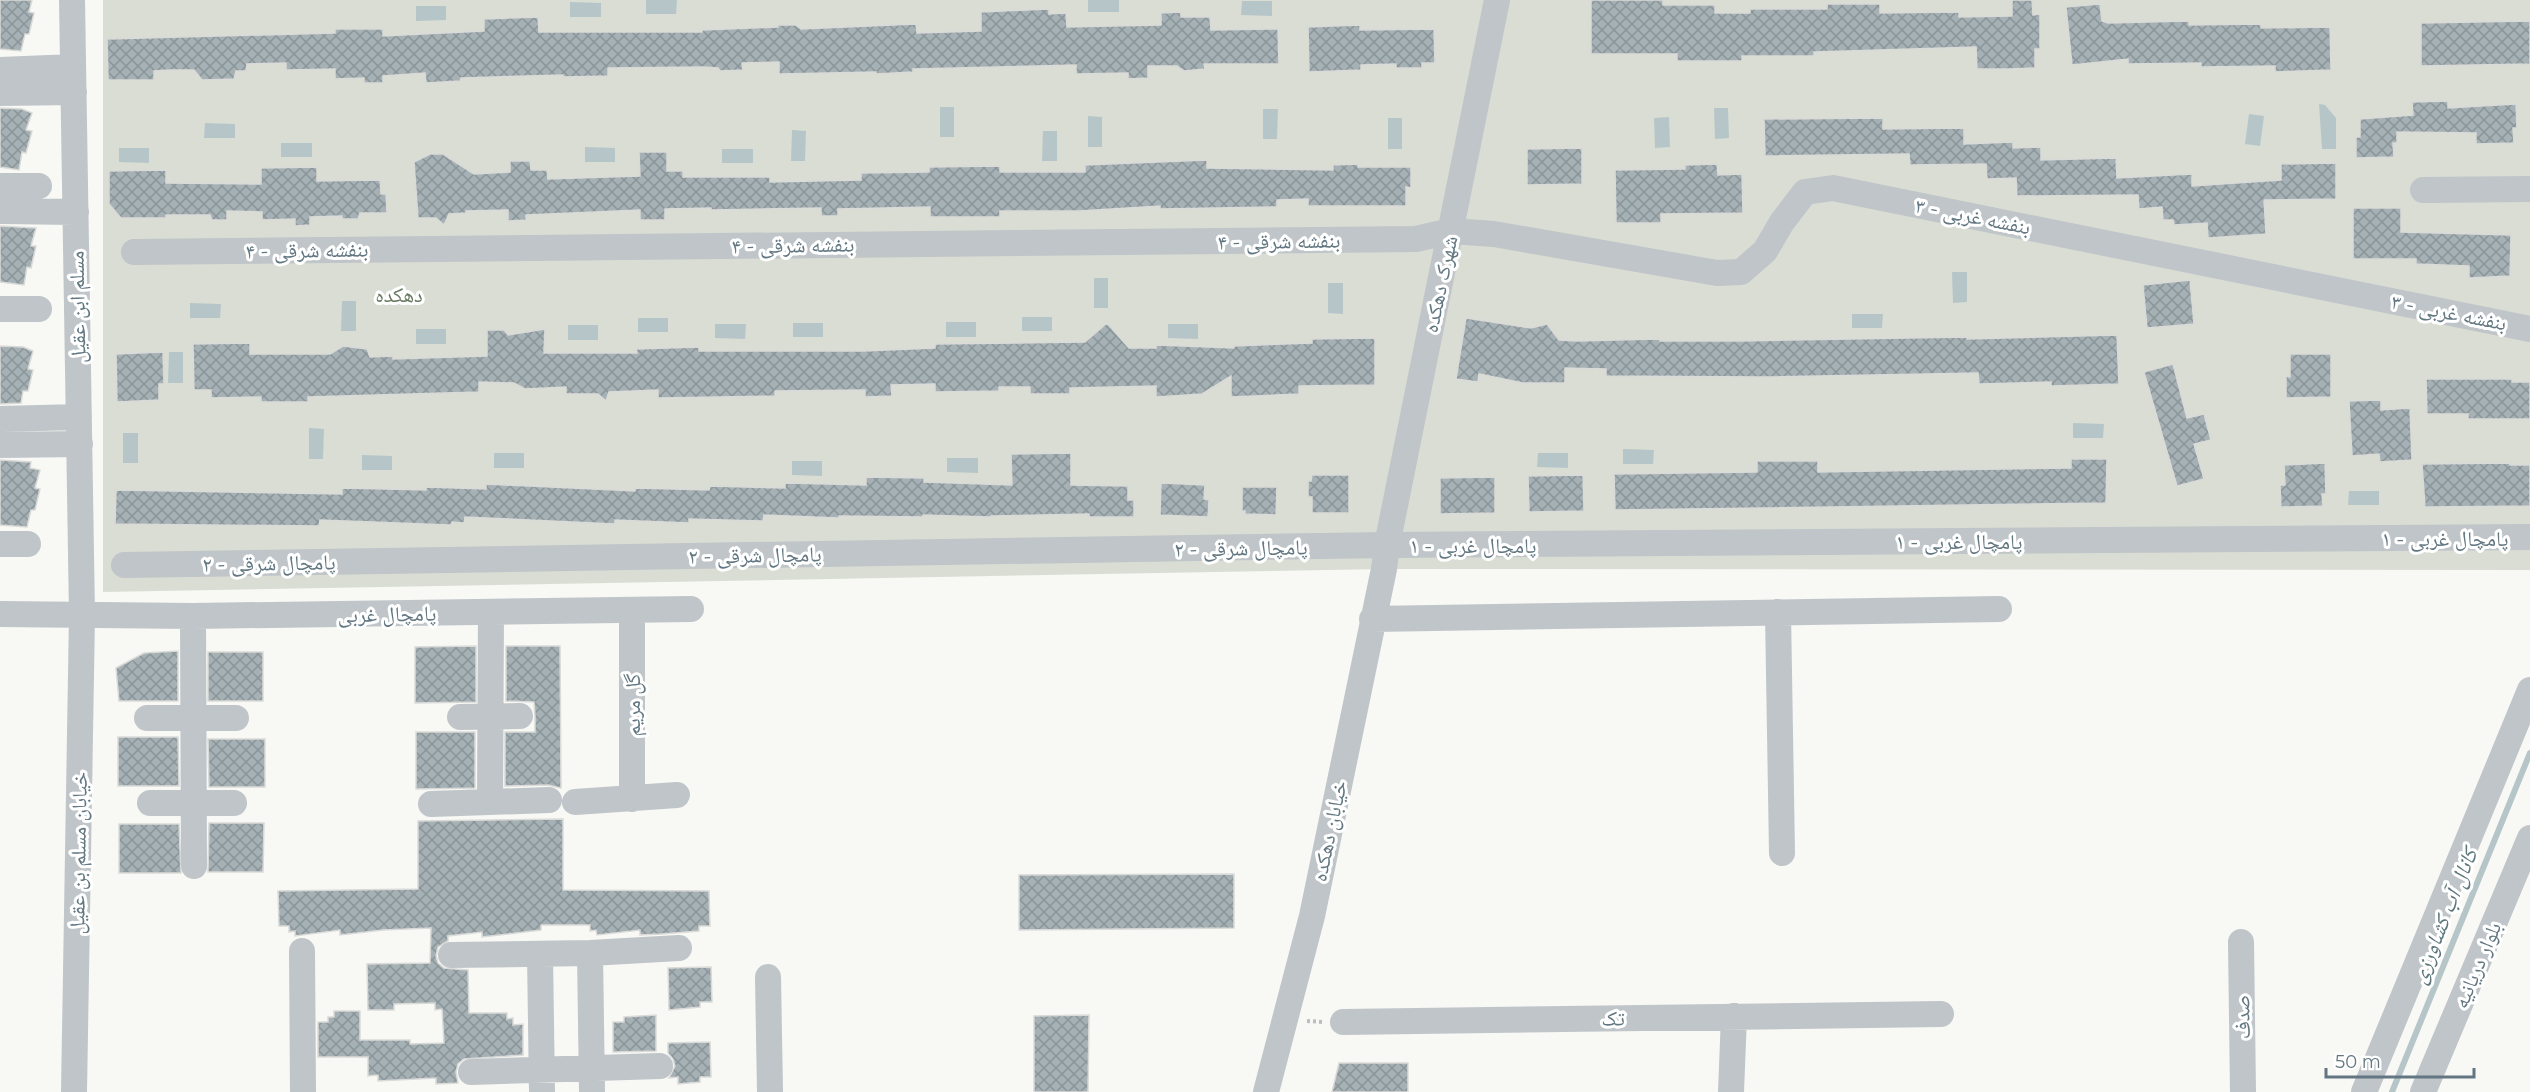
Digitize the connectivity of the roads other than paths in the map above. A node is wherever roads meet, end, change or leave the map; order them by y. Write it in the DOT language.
graph roads {
  1 [pos="72,0"];
  2 [pos="1497,0"];
  3 [pos="0,70"];
  4 [pos="74,80"];
  5 [pos="0,93"];
  6 [pos="0,186"];
  7 [pos="39,186"];
  8 [pos="2530,189"];
  9 [pos="2424,190"];
  10 [pos="0,211"];
  11 [pos="76,212"];
  12 [pos="1451,231"];
  13 [pos="134,252"];
  14 [pos="0,309"];
  15 [pos="39,309"];
  16 [pos="2530,329"];
  17 [pos="79,417"];
  18 [pos="0,419"];
  19 [pos="80,444"];
  20 [pos="0,445"];
  21 [pos="2530,537"];
  22 [pos="0,544"];
  23 [pos="28,544"];
  24 [pos="1386,557"];
  25 [pos="124,565"];
  26 [pos="691,609"];
  27 [pos="1999,609"];
  28 [pos="632,610"];
  29 [pos="490,612"];
  30 [pos="1778,612"];
  31 [pos="0,614"];
  32 [pos="82,615"];
  33 [pos="193,616"];
  34 [pos="1372,619"];
  35 [pos="2530,690"];
  36 [pos="520,716"];
  37 [pos="460,717"];
  38 [pos="490,717"];
  39 [pos="147,718"];
  40 [pos="194,718"];
  41 [pos="236,718"];
  42 [pos="677,795"];
  43 [pos="632,799"];
  44 [pos="549,800"];
  45 [pos="490,802"];
  46 [pos="574,802"];
  47 [pos="150,803"];
  48 [pos="194,803"];
  49 [pos="234,803"];
  50 [pos="431,804"];
  51 [pos="2530,838"];
  52 [pos="1782,853"];
  53 [pos="194,866"];
  54 [pos="2241,942"];
  55 [pos="679,948"];
  56 [pos="302,951"];
  57 [pos="590,953"];
  58 [pos="540,954"];
  59 [pos="451,955"];
  60 [pos="768,976"];
  61 [pos="1941,1014"];
  62 [pos="1734,1016"];
  63 [pos="1342,1022"];
  64 [pos="660,1066"];
  65 [pos="471,1072"];
  66 [pos="592,1080"];
  67 [pos="542,1081"];
  68 [pos="74,1092"];
  69 [pos="303,1092"];
  70 [pos="770,1092"];
  71 [pos="1266,1092"];
  72 [pos="1731,1092"];
  73 [pos="2243,1092"];
  74 [pos="2364,1092"];
  75 [pos="2423,1092"];
  1 -- 4 [label="street, مسلم ابن عقیل"];
  2 -- 12 [label="street, شهرک دهکده"];
  3 -- 4 [label="street"];
  4 -- 5 [label="street"];
  4 -- 11 [label="street, مسلم ابن عقیل"];
  6 -- 7 [label="street"];
  8 -- 9 [label="street"];
  10 -- 11 [label="street"];
  11 -- 17 [label="street, مسلم ابن عقیل"];
  12 -- 13 [label="street, بنفشه شرقی - ۴"];
  12 -- 16 [label="street, بنفشه غربی - ۳"];
  12 -- 24 [label="street, شهرک دهکده"];
  14 -- 15 [label="street"];
  17 -- 18 [label="street"];
  17 -- 19 [label="street, مسلم ابن عقیل"];
  19 -- 20 [label="street"];
  19 -- 32 [label="street, مسلم ابن عقیل"];
  21 -- 24 [label="street, پامچال غربی - ۱"];
  22 -- 23 [label="street"];
  24 -- 25 [label="street, پامچال شرقی - ۲"];
  24 -- 34 [label="street, خیابان دهکده"];
  26 -- 28 [label="street, پامچال غربی"];
  27 -- 30 [label="street"];
  28 -- 29 [label="street, پامچال غربی"];
  28 -- 43 [label="street, گل مریم"];
  29 -- 33 [label="street, پامچال غربی"];
  29 -- 38 [label="street"];
  30 -- 34 [label="street"];
  30 -- 52 [label="street"];
  31 -- 32 [label="street, پامچال غربی"];
  32 -- 33 [label="street, پامچال غربی"];
  32 -- 68 [label="street, خیابان مسلم بن عقیل"];
  33 -- 40 [label="street"];
  34 -- 71 [label="street, خیابان دهکده"];
  35 -- 74 [label="street"];
  36 -- 38 [label="street"];
  37 -- 38 [label="street"];
  38 -- 45 [label="street"];
  39 -- 40 [label="street"];
  40 -- 41 [label="street"];
  40 -- 48 [label="street"];
  42 -- 43 [label="street"];
  43 -- 46 [label="street"];
  44 -- 45 [label="street"];
  45 -- 50 [label="street"];
  47 -- 48 [label="street"];
  48 -- 49 [label="street"];
  48 -- 53 [label="street"];
  51 -- 75 [label="street, بلوار دریانیه"];
  54 -- 73 [label="street, صدف"];
  55 -- 57 [label="street"];
  56 -- 69 [label="street"];
  57 -- 58 [label="street"];
  57 -- 66 [label="street"];
  58 -- 59 [label="street"];
  58 -- 67 [label="street"];
  60 -- 70 [label="street"];
  61 -- 62 [label="street, تک"];
  62 -- 63 [label="street, تک"];
  62 -- 72 [label="street"];
  64 -- 66 [label="street"];
  65 -- 67 [label="street"];
  66 -- 67 [label="street"];
}
